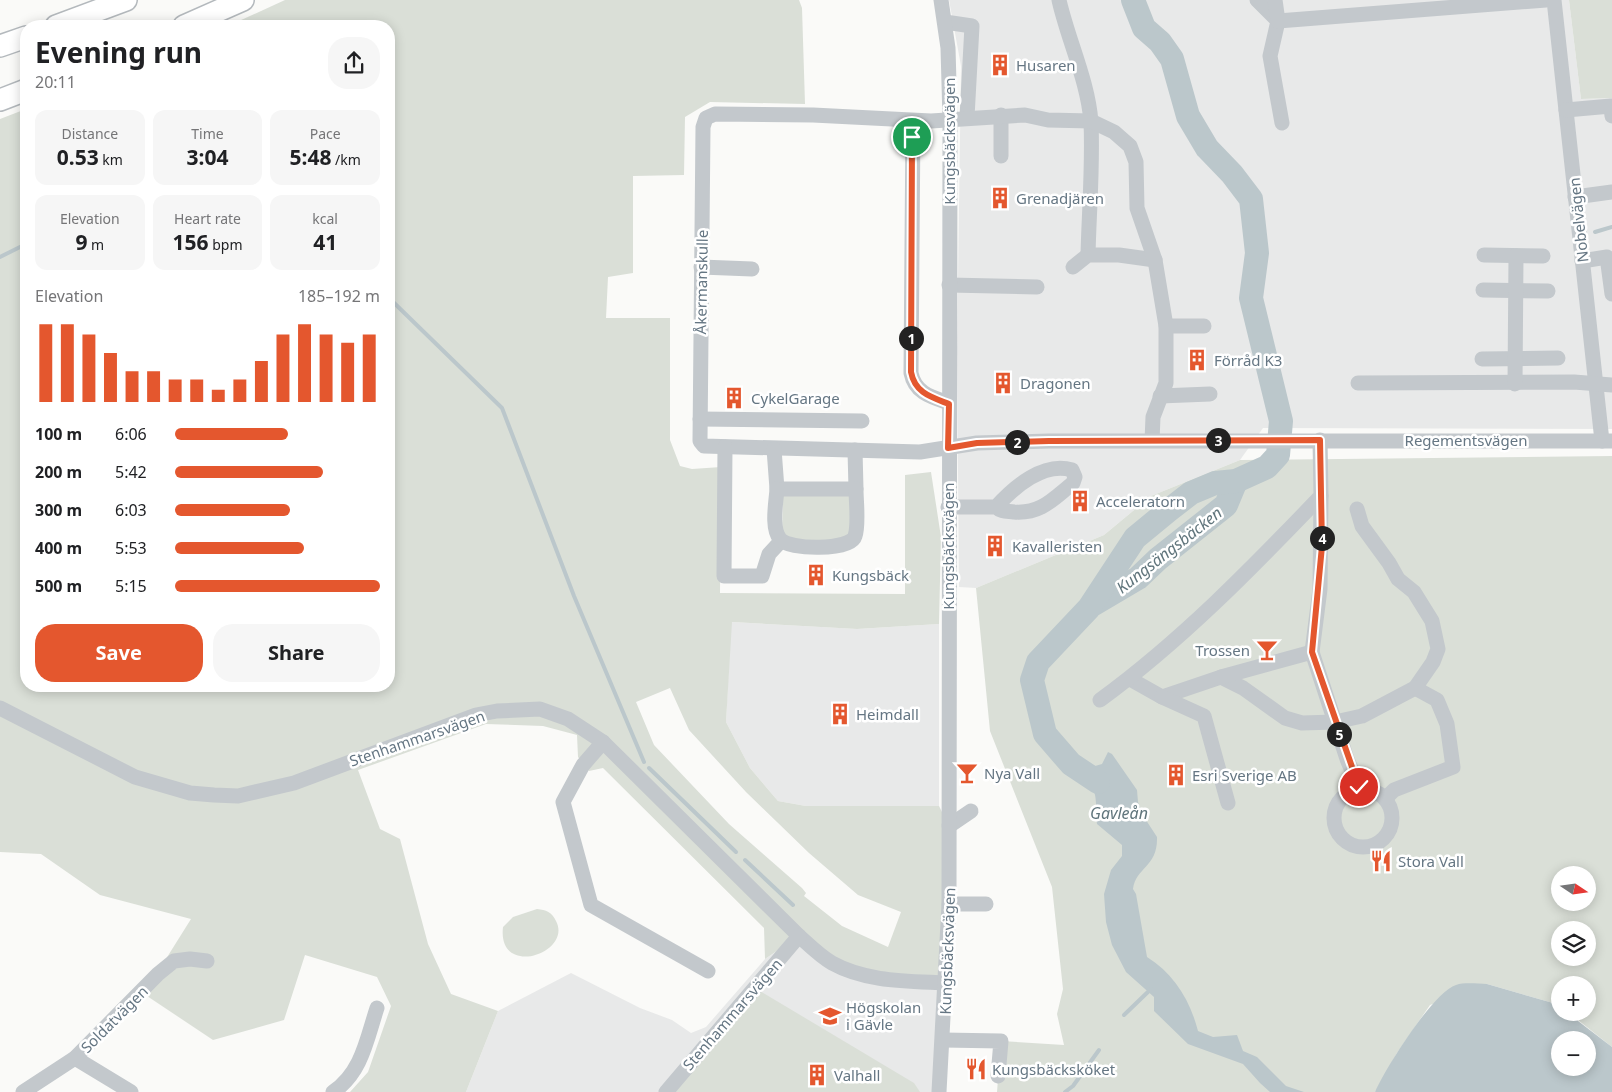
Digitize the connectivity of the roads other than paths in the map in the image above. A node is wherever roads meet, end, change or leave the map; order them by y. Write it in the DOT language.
graph roads {
  1 [pos="126,0"];
  2 [pos="243,0"];
  3 [pos="941,0"];
  4 [pos="1059,0"];
  5 [pos="1257,0"];
  6 [pos="1275,0"];
  7 [pos="1546,0"];
  8 [pos="1554,0"];
  9 [pos="1345,7"];
  10 [pos="72,20"];
  11 [pos="198,20"];
  12 [pos="1278,21"];
  13 [pos="945,22"];
  14 [pos="20,39"];
  15 [pos="0,46"];
  16 [pos="20,92"];
  17 [pos="0,100"];
  18 [pos="1566,110"];
  19 [pos="1001,115"];
  20 [pos="1612,116"];
  21 [pos="967,117"];
  22 [pos="950,119"];
  23 [pos="913,120"];
  24 [pos="1091,121"];
  25 [pos="1282,123"];
  26 [pos="1001,156"];
  27 [pos="1612,192"];
  28 [pos="1575,197"];
  29 [pos="1088,255"];
  30 [pos="1484,255"];
  31 [pos="1516,256"];
  32 [pos="1543,256"];
  33 [pos="1155,260"];
  34 [pos="1582,261"];
  35 [pos="702,267"];
  36 [pos="1074,267"];
  37 [pos="752,269"];
  38 [pos="949,286"];
  39 [pos="1037,287"];
  40 [pos="1483,290"];
  41 [pos="1516,290"];
  42 [pos="1548,291"];
  43 [pos="1612,294"];
  44 [pos="1166,326"];
  45 [pos="1204,326"];
  46 [pos="1482,358"];
  47 [pos="1515,358"];
  48 [pos="1558,358"];
  49 [pos="1358,383"];
  50 [pos="1515,384"];
  51 [pos="1596,384"];
  52 [pos="1612,385"];
  53 [pos="1210,394"];
  54 [pos="1160,396"];
  55 [pos="949,404"];
  56 [pos="700,418"];
  57 [pos="862,421"];
  58 [pos="1320,440"];
  59 [pos="1607,440"];
  60 [pos="1152,441"];
  61 [pos="725,447"];
  62 [pos="948,448"];
  63 [pos="774,449"];
  64 [pos="855,450"];
  65 [pos="776,489"];
  66 [pos="856,489"];
  67 [pos="1321,496"];
  68 [pos="948,507"];
  69 [pos="996,507"];
  70 [pos="1357,509"];
  71 [pos="781,541"];
  72 [pos="1312,652"];
  73 [pos="1221,676"];
  74 [pos="1130,679"];
  75 [pos="1415,688"];
  76 [pos="1162,697"];
  77 [pos="1100,700"];
  78 [pos="0,708"];
  79 [pos="1335,722"];
  80 [pos="603,742"];
  81 [pos="1360,790"];
  82 [pos="1385,799"];
  83 [pos="1228,803"];
  84 [pos="971,811"];
  85 [pos="949,826"];
  86 [pos="949,904"];
  87 [pos="986,904"];
  88 [pos="799,936"];
  89 [pos="207,961"];
  90 [pos="708,971"];
  91 [pos="946,983"];
  92 [pos="377,1008"];
  93 [pos="944,1040"];
  94 [pos="76,1058"];
  95 [pos="105,1076"];
  96 [pos="998,1076"];
  97 [pos="23,1092"];
  98 [pos="105,1092"];
  99 [pos="132,1092"];
  100 [pos="333,1092"];
  101 [pos="666,1092"];
  102 [pos="939,1092"];
  1 -- 10 [label="highway"];
  2 -- 11 [label="highway"];
  3 -- 13 [label="street, Kungsbäcksvägen"];
  4 -- 24 [label="street"];
  5 -- 12 [label="street"];
  6 -- 12 [label="street"];
  7 -- 9 [label="street"];
  8 -- 18 [label="street, Nobelvägen"];
  9 -- 12 [label="street"];
  12 -- 25 [label="street"];
  13 -- 21 [label="street"];
  13 -- 22 [label="street, Kungsbäcksvägen"];
  14 -- 15 [label="highway"];
  16 -- 17 [label="highway"];
  18 -- 20 [label="street"];
  18 -- 28 [label="street, Nobelvägen"];
  19 -- 21 [label="street, Åkermanskulle"];
  19 -- 24 [label="street, Åkermanskulle"];
  19 -- 26 [label="street"];
  21 -- 22 [label="street, Åkermanskulle"];
  22 -- 23 [label="street, Åkermanskulle"];
  22 -- 38 [label="street, Kungsbäcksvägen"];
  23 -- 35 [label="street, Åkermanskulle"];
  23 -- 55 [label="street"];
  24 -- 29 [label="street"];
  24 -- 33 [label="street"];
  27 -- 28 [label="street"];
  28 -- 34 [label="street, Nobelvägen"];
  29 -- 33 [label="street"];
  29 -- 36 [label="street"];
  30 -- 31 [label="street"];
  31 -- 32 [label="street"];
  31 -- 41 [label="street"];
  33 -- 44 [label="street"];
  34 -- 43 [label="street"];
  34 -- 51 [label="street, Nobelvägen"];
  35 -- 37 [label="street"];
  35 -- 56 [label="street, Åkermanskulle"];
  38 -- 39 [label="street"];
  38 -- 55 [label="street, Kungsbäcksvägen"];
  40 -- 41 [label="street"];
  41 -- 42 [label="street"];
  41 -- 47 [label="street"];
  44 -- 45 [label="street"];
  44 -- 54 [label="street"];
  46 -- 47 [label="street"];
  47 -- 48 [label="street"];
  47 -- 50 [label="street"];
  49 -- 50 [label="street"];
  50 -- 51 [label="street"];
  51 -- 52 [label="street"];
  51 -- 59 [label="street, Nobelvägen"];
  53 -- 54 [label="street"];
  54 -- 60 [label="street"];
  55 -- 62 [label="street, Kungsbäcksvägen"];
  56 -- 57 [label="street"];
  56 -- 61 [label="street, Åkermanskulle"];
  58 -- 59 [label="street, Regementsvägen"];
  58 -- 60 [label="street, Regementsvägen"];
  58 -- 67 [label="street"];
  60 -- 62 [label="street, Regementsvägen"];
  61 -- 63 [label="street, Åkermanskulle"];
  61 -- 71 [label="street"];
  62 -- 64 [label="street, Åkermanskulle"];
  62 -- 68 [label="street, Kungsbäcksvägen"];
  63 -- 64 [label="street, Åkermanskulle"];
  63 -- 65 [label="street"];
  64 -- 66 [label="street"];
  65 -- 66 [label="street"];
  65 -- 71 [label="street"];
  66 -- 71 [label="street"];
  67 -- 72 [label="street"];
  67 -- 74 [label="street"];
  68 -- 69 [label="street"];
  68 -- 85 [label="street, Kungsbäcksvägen"];
  69 -- 69 [label="street"];
  70 -- 75 [label="street"];
  72 -- 73 [label="street"];
  72 -- 79 [label="street"];
  73 -- 76 [label="street"];
  73 -- 79 [label="street"];
  74 -- 76 [label="street"];
  74 -- 77 [label="street"];
  75 -- 79 [label="street"];
  75 -- 82 [label="street"];
  76 -- 83 [label="street"];
  78 -- 80 [label="street, Stenhammarsvägen"];
  79 -- 81 [label="street"];
  80 -- 88 [label="street, Stenhammarsvägen"];
  80 -- 90 [label="street"];
  81 -- 82 [label="street"];
  81 -- 82 [label="street"];
  84 -- 85 [label="street"];
  85 -- 86 [label="street, Kungsbäcksvägen"];
  86 -- 87 [label="street"];
  86 -- 91 [label="street, Kungsbäcksvägen"];
  88 -- 91 [label="street, Stenhammarsvägen"];
  88 -- 101 [label="street, Stenhammarsvägen"];
  89 -- 94 [label="street, Soldatvägen"];
  91 -- 93 [label="street, Kungsbäcksvägen"];
  92 -- 100 [label="street"];
  93 -- 96 [label="street"];
  93 -- 102 [label="street, Kungsbäcksvägen"];
  94 -- 95 [label="street"];
  94 -- 97 [label="street, Soldatvägen"];
  95 -- 98 [label="street"];
  95 -- 99 [label="street"];
}
